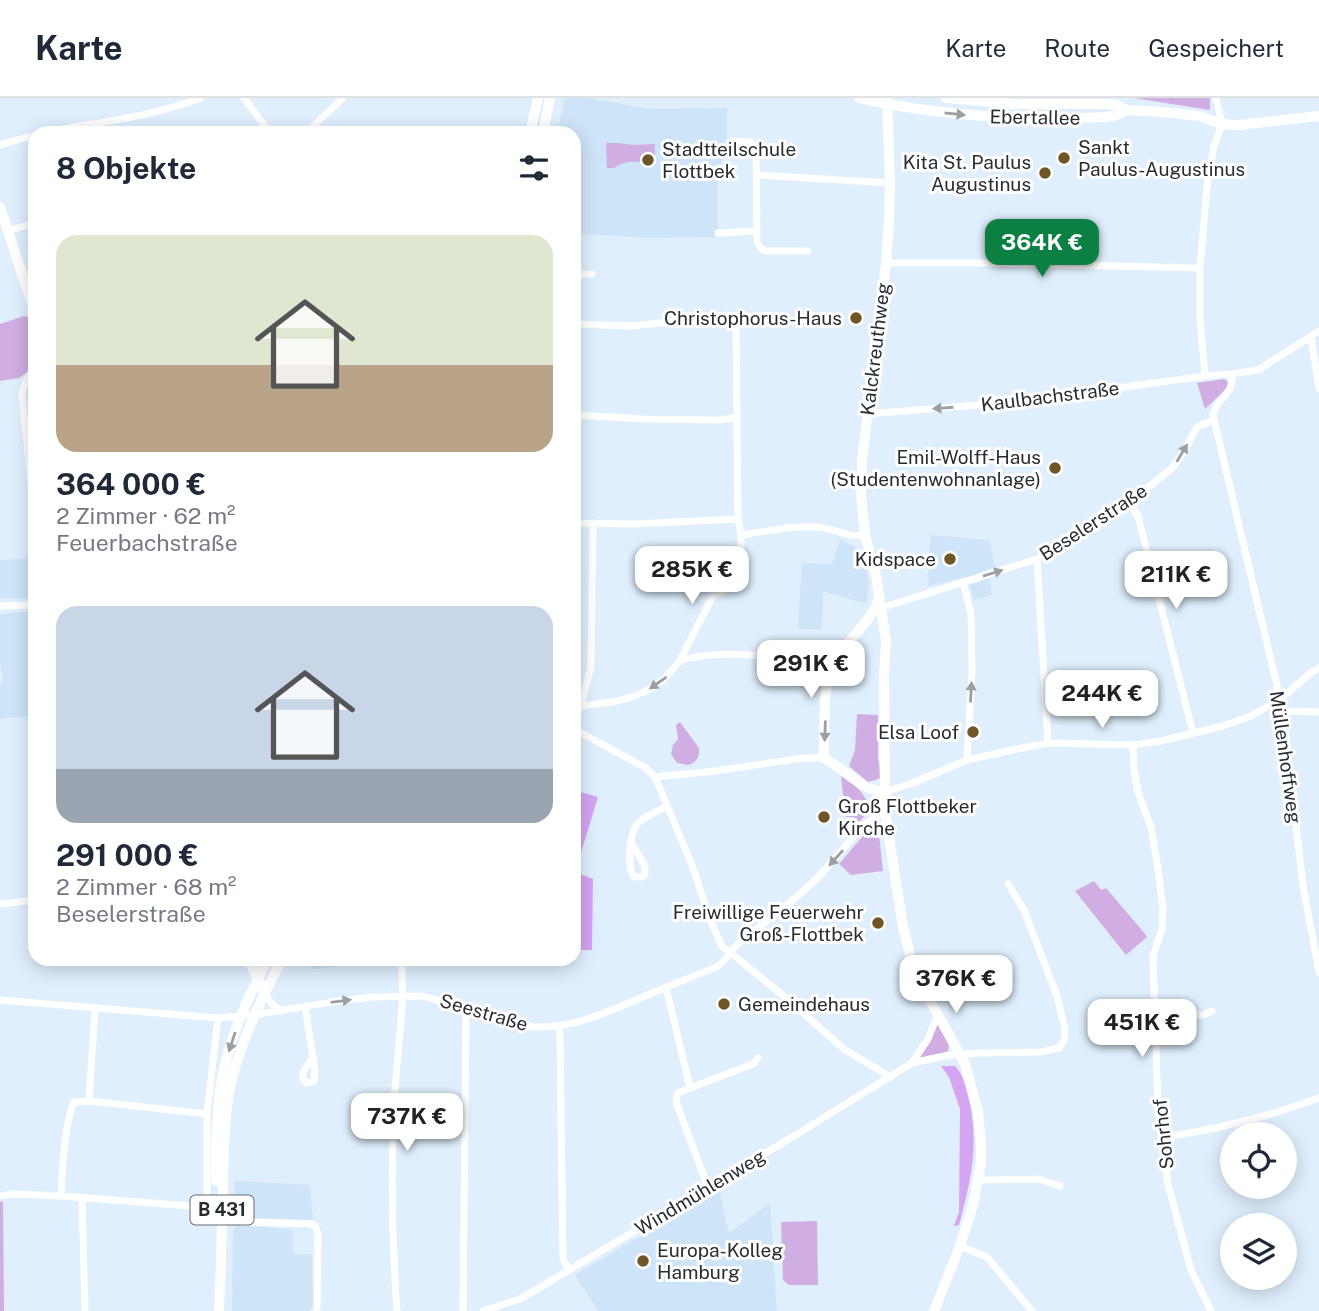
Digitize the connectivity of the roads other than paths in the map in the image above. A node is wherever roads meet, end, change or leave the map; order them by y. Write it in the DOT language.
graph roads {
  1 [pos="200,98"];
  2 [pos="244,98"];
  3 [pos="343,98"];
  4 [pos="538,98"];
  5 [pos="550,98"];
  6 [pos="859,98"];
  7 [pos="946,98"];
  8 [pos="1125,98"];
  9 [pos="1216,98"];
  10 [pos="888,101"];
  11 [pos="1126,110"];
  12 [pos="1319,116"];
  13 [pos="1222,124"];
  14 [pos="74,126"];
  15 [pos="265,126"];
  16 [pos="313,126"];
  17 [pos="532,126"];
  18 [pos="544,126"];
  19 [pos="28,137"];
  20 [pos="732,141"];
  21 [pos="0,145"];
  22 [pos="757,175"];
  23 [pos="890,183"];
  24 [pos="0,207"];
  25 [pos="28,225"];
  26 [pos="8,230"];
  27 [pos="757,231"];
  28 [pos="718,233"];
  29 [pos="808,251"];
  30 [pos="886,263"];
  31 [pos="1200,268"];
  32 [pos="592,274"];
  33 [pos="581,275"];
  34 [pos="28,291"];
  35 [pos="581,324"];
  36 [pos="1319,331"];
  37 [pos="1311,337"];
  38 [pos="1232,374"];
  39 [pos="28,376"];
  40 [pos="1205,376"];
  41 [pos="1319,388"];
  42 [pos="867,412"];
  43 [pos="581,415"];
  44 [pos="737,417"];
  45 [pos="1214,420"];
  46 [pos="28,453"];
  47 [pos="1129,503"];
  48 [pos="738,519"];
  49 [pos="581,523"];
  50 [pos="593,523"];
  51 [pos="741,535"];
  52 [pos="865,535"];
  53 [pos="1037,559"];
  54 [pos="963,582"];
  55 [pos="880,603"];
  56 [pos="28,605"];
  57 [pos="0,606"];
  58 [pos="866,623"];
  59 [pos="884,628"];
  60 [pos="838,657"];
  61 [pos="680,660"];
  62 [pos="1319,668"];
  63 [pos="1279,700"];
  64 [pos="581,706"];
  65 [pos="1283,711"];
  66 [pos="1319,712"];
  67 [pos="581,733"];
  68 [pos="1193,733"];
  69 [pos="1048,743"];
  70 [pos="1133,745"];
  71 [pos="823,758"];
  72 [pos="967,760"];
  73 [pos="655,777"];
  74 [pos="886,792"];
  75 [pos="667,807"];
  76 [pos="885,812"];
  77 [pos="631,842"];
  78 [pos="1008,884"];
  79 [pos="28,901"];
  80 [pos="0,904"];
  81 [pos="730,953"];
  82 [pos="251,966"];
  83 [pos="264,966"];
  84 [pos="278,966"];
  85 [pos="402,966"];
  86 [pos="1319,972"];
  87 [pos="257,979"];
  88 [pos="666,987"];
  89 [pos="265,993"];
  90 [pos="403,995"];
  91 [pos="0,1000"];
  92 [pos="305,1007"];
  93 [pos="95,1009"];
  94 [pos="468,1010"];
  95 [pos="281,1011"];
  96 [pos="1212,1012"];
  97 [pos="938,1014"];
  98 [pos="254,1015"];
  99 [pos="240,1017"];
  100 [pos="1155,1017"];
  101 [pos="218,1018"];
  102 [pos="559,1027"];
  103 [pos="960,1055"];
  104 [pos="313,1057"];
  105 [pos="758,1058"];
  106 [pos="912,1063"];
  107 [pos="891,1077"];
  108 [pos="690,1088"];
  109 [pos="1319,1098"];
  110 [pos="89,1101"];
  111 [pos="207,1114"];
  112 [pos="1161,1138"];
  113 [pos="978,1180"];
  114 [pos="1060,1186"];
  115 [pos="708,1187"];
  116 [pos="0,1196"];
  117 [pos="61,1196"];
  118 [pos="82,1198"];
  119 [pos="218,1221"];
  120 [pos="960,1246"];
  121 [pos="569,1269"];
  122 [pos="85,1311"];
  123 [pos="212,1311"];
  124 [pos="219,1311"];
  125 [pos="317,1311"];
  126 [pos="397,1311"];
  127 [pos="463,1311"];
  128 [pos="483,1311"];
  129 [pos="934,1311"];
  130 [pos="1032,1311"];
  131 [pos="1212,1311"];
  1 -- 14 [label="street"];
  2 -- 15 [label="street"];
  3 -- 16 [label="street"];
  4 -- 17 [label="main road"];
  5 -- 18 [label="main road"];
  6 -- 10 [label="street, Ebertallee"];
  7 -- 11 [label="street, Ebertallee"];
  8 -- 11 [label="street"];
  9 -- 13 [label="street"];
  10 -- 11 [label="street, Ebertallee, one-way"];
  10 -- 23 [label="street, Kalckreuthweg"];
  11 -- 13 [label="street, Ebertallee"];
  12 -- 13 [label="street, Ebertallee"];
  13 -- 31 [label="street"];
  19 -- 21 [label="street"];
  20 -- 22 [label="street"];
  22 -- 23 [label="street"];
  22 -- 27 [label="street"];
  23 -- 30 [label="street, Kalckreuthweg"];
  24 -- 26 [label="street"];
  25 -- 26 [label="street"];
  26 -- 34 [label="street"];
  27 -- 28 [label="street"];
  27 -- 29 [label="street"];
  30 -- 31 [label="street"];
  30 -- 42 [label="street, Kalckreuthweg"];
  31 -- 40 [label="street"];
  32 -- 33 [label="street"];
  35 -- 44 [label="street"];
  36 -- 37 [label="street"];
  37 -- 38 [label="street"];
  37 -- 41 [label="street"];
  38 -- 40 [label="street, Kaulbachstraße"];
  38 -- 45 [label="street, Beselerstraße"];
  39 -- 46 [label="street"];
  40 -- 42 [label="street, Kaulbachstraße, one-way"];
  42 -- 52 [label="street, Kalckreuthweg"];
  43 -- 44 [label="street"];
  44 -- 48 [label="street"];
  47 -- 45 [label="street, Beselerstraße, one-way"];
  45 -- 63 [label="street, Müllenhoffweg"];
  47 -- 53 [label="street, Beselerstraße"];
  47 -- 68 [label="street"];
  48 -- 50 [label="street"];
  48 -- 51 [label="street"];
  49 -- 50 [label="street"];
  50 -- 64 [label="street"];
  51 -- 52 [label="street"];
  51 -- 61 [label="street"];
  52 -- 55 [label="street, Kalckreuthweg"];
  54 -- 53 [label="street, Beselerstraße, one-way"];
  53 -- 69 [label="street"];
  54 -- 55 [label="street, Beselerstraße"];
  72 -- 54 [label="street, one-way"];
  55 -- 58 [label="street"];
  55 -- 59 [label="street, Kalckreuthweg"];
  56 -- 57 [label="street"];
  58 -- 59 [label="street"];
  58 -- 60 [label="street"];
  59 -- 74 [label="street, Kalckreuthweg"];
  60 -- 61 [label="street"];
  60 -- 71 [label="street, one-way"];
  61 -- 64 [label="street, one-way"];
  62 -- 63 [label="street"];
  63 -- 65 [label="street, Müllenhoffweg"];
  63 -- 68 [label="street"];
  65 -- 66 [label="street"];
  65 -- 86 [label="street, Müllenhoffweg"];
  67 -- 73 [label="street"];
  68 -- 70 [label="street"];
  69 -- 70 [label="street"];
  69 -- 72 [label="street"];
  70 -- 100 [label="street, Sohrhof"];
  71 -- 73 [label="street"];
  71 -- 74 [label="street"];
  72 -- 74 [label="street"];
  73 -- 75 [label="street"];
  74 -- 76 [label="street, Kalckreuthweg"];
  75 -- 77 [label="street"];
  75 -- 81 [label="street"];
  76 -- 81 [label="street, Seestraße, one-way"];
  76 -- 97 [label="street, Kalckreuthweg"];
  78 -- 103 [label="street, Windmühlenweg"];
  79 -- 80 [label="street"];
  81 -- 88 [label="street, Seestraße"];
  81 -- 107 [label="street"];
  82 -- 87 [label="street"];
  83 -- 87 [label="main road, B 431"];
  84 -- 89 [label="main road, B 431"];
  85 -- 90 [label="street"];
  87 -- 89 [label="street"];
  87 -- 99 [label="main road, B 431"];
  88 -- 102 [label="street, Seestraße"];
  88 -- 108 [label="street"];
  89 -- 95 [label="street"];
  89 -- 98 [label="main road, B 431"];
  92 -- 90 [label="street, Seestraße, one-way"];
  90 -- 94 [label="street, Seestraße"];
  90 -- 126 [label="street"];
  91 -- 93 [label="street, Seestraße"];
  92 -- 95 [label="street, Seestraße"];
  92 -- 104 [label="street"];
  93 -- 101 [label="street, Seestraße"];
  93 -- 110 [label="street"];
  94 -- 102 [label="street, Seestraße"];
  94 -- 127 [label="street"];
  95 -- 98 [label="street, Seestraße"];
  96 -- 100 [label="street"];
  97 -- 103 [label="street, Kalckreuthweg"];
  97 -- 106 [label="street, Windmühlenweg"];
  98 -- 99 [label="street, Seestraße"];
  98 -- 119 [label="main road, B 431"];
  99 -- 101 [label="street, Seestraße"];
  99 -- 119 [label="main road, B 431, one-way"];
  100 -- 112 [label="street, Sohrhof"];
  101 -- 111 [label="street"];
  102 -- 121 [label="street"];
  103 -- 106 [label="street, Windmühlenweg"];
  103 -- 113 [label="street, Kalckreuthweg"];
  105 -- 108 [label="street"];
  106 -- 107 [label="street, Windmühlenweg"];
  107 -- 115 [label="street, Windmühlenweg"];
  108 -- 115 [label="street"];
  109 -- 112 [label="street"];
  110 -- 111 [label="street"];
  110 -- 117 [label="street"];
  111 -- 118 [label="street"];
  112 -- 131 [label="street, Sohrhof"];
  113 -- 114 [label="street"];
  113 -- 120 [label="street, Kalckreuthweg"];
  115 -- 121 [label="street, Windmühlenweg"];
  116 -- 117 [label="street"];
  117 -- 118 [label="street"];
  118 -- 122 [label="street"];
  119 -- 123 [label="main road, B 431"];
  119 -- 124 [label="main road, B 431"];
  119 -- 125 [label="street"];
  120 -- 129 [label="street, Kalckreuthweg"];
  120 -- 130 [label="street"];
  121 -- 128 [label="street, Windmühlenweg"];
}
